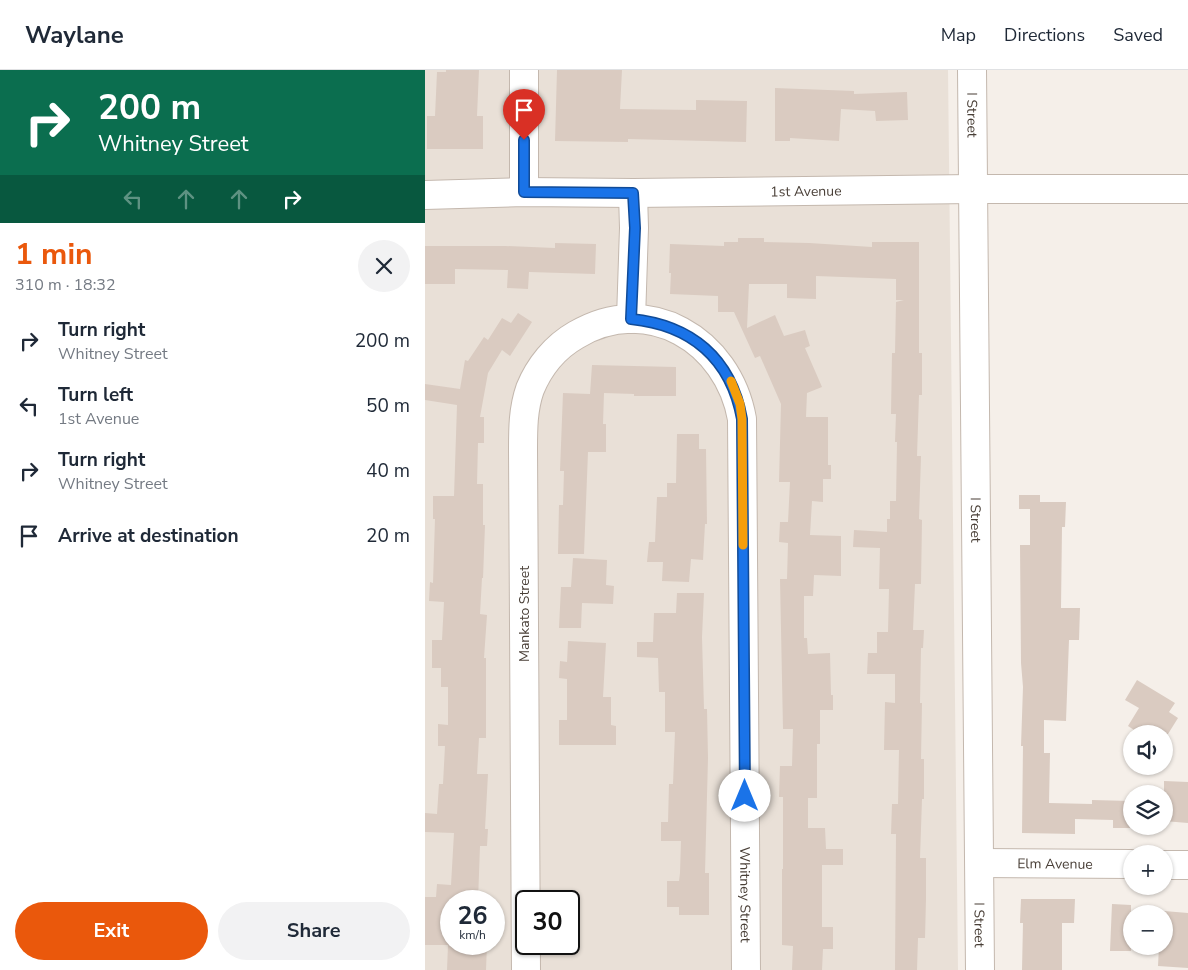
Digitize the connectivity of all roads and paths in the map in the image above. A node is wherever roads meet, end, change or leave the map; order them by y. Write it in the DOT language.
graph roads {
  1 [pos="523,70"];
  2 [pos="972,70"];
  3 [pos="973,189"];
  4 [pos="1188,189"];
  5 [pos="524,192"];
  6 [pos="633,193"];
  7 [pos="425,195"];
  8 [pos="631,319"];
  9 [pos="980,863"];
  10 [pos="1123,864"];
  11 [pos="1173,865"];
  12 [pos="1188,865"];
  13 [pos="526,970"];
  14 [pos="746,970"];
  15 [pos="979,970"];
  1 -- 5 [label="street"];
  2 -- 3 [label="street, I Street"];
  3 -- 4 [label="street, 1st Avenue"];
  3 -- 6 [label="street, 1st Avenue"];
  3 -- 9 [label="street, I Street"];
  5 -- 6 [label="street, 1st Avenue"];
  5 -- 7 [label="street, 1st Avenue"];
  6 -- 8 [label="street"];
  8 -- 13 [label="street, Mankato Street"];
  8 -- 14 [label="street, Whitney Street"];
  9 -- 10 [label="street, Elm Avenue"];
  9 -- 15 [label="street, I Street"];
  11 -- 12 [label="street"];
}
